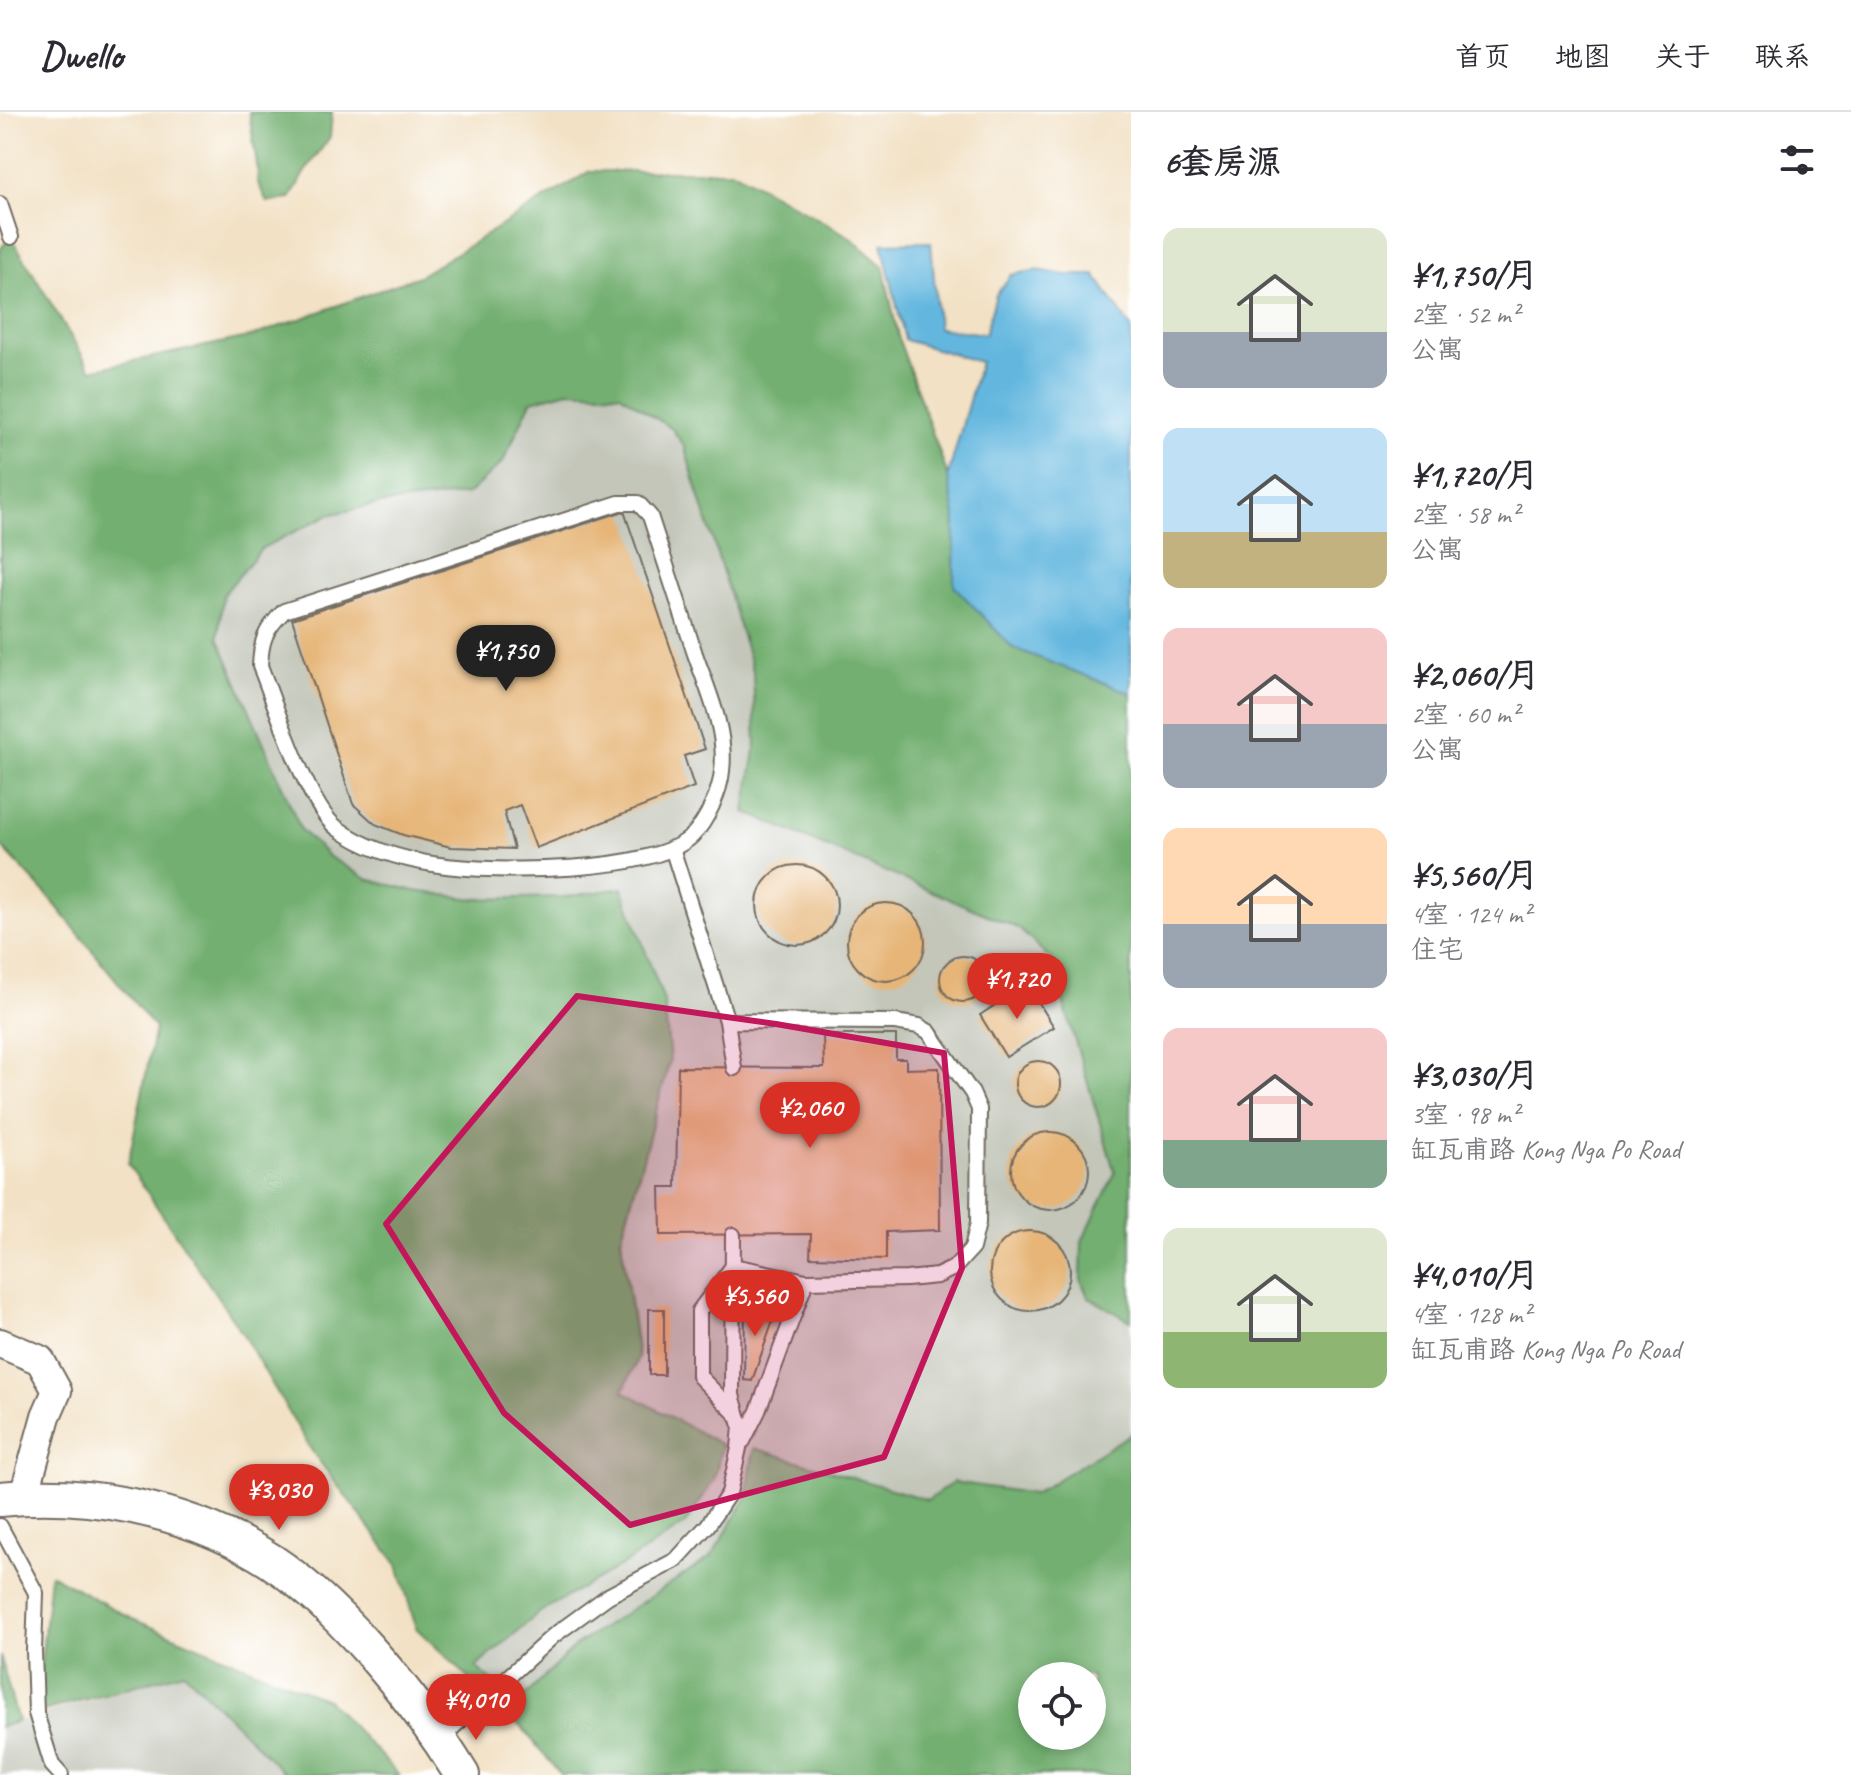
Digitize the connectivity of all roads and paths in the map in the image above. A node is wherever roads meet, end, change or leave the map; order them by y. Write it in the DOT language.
graph roads {
  1 [pos="0,204"];
  2 [pos="11,237"];
  3 [pos="672,848"];
  4 [pos="727,1021"];
  5 [pos="734,1068"];
  6 [pos="733,1235"];
  7 [pos="733,1266"];
  8 [pos="806,1281"];
  9 [pos="0,1343"];
  10 [pos="737,1415"];
  11 [pos="739,1448"];
  12 [pos="12,1498"];
  13 [pos="0,1526"];
  14 [pos="440,1739"];
  15 [pos="61,1775"];
  16 [pos="462,1775"];
  1 -- 2 [label="lane"];
  3 -- 3 [label="lane"];
  3 -- 4 [label="lane"];
  4 -- 5 [label="lane"];
  4 -- 8 [label="lane"];
  6 -- 7 [label="lane"];
  7 -- 8 [label="lane"];
  7 -- 10 [label="lane"];
  7 -- 10 [label="lane"];
  8 -- 11 [label="lane"];
  9 -- 12 [label="street"];
  10 -- 11 [label="lane"];
  11 -- 14 [label="lane"];
  12 -- 14 [label="street"];
  13 -- 15 [label="lane"];
  14 -- 16 [label="street"];
}
